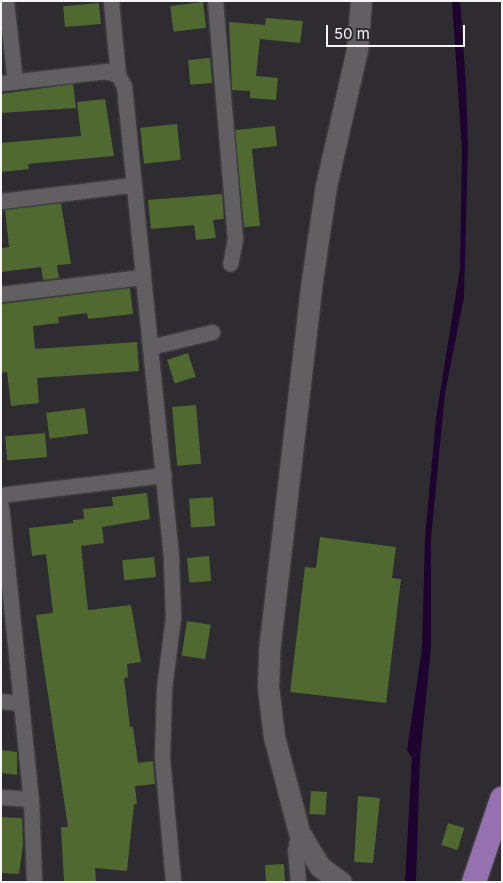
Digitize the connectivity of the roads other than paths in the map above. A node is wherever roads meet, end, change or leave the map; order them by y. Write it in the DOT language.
graph roads {
  1 [pos="6,1"];
  2 [pos="111,1"];
  3 [pos="215,1"];
  4 [pos="361,1"];
  5 [pos="118,76"];
  6 [pos="8,83"];
  7 [pos="132,185"];
  8 [pos="1,201"];
  9 [pos="230,264"];
  10 [pos="142,276"];
  11 [pos="1,294"];
  12 [pos="212,332"];
  13 [pos="150,347"];
  14 [pos="164,475"];
  15 [pos="1,495"];
  16 [pos="1,506"];
  17 [pos="6,606"];
  18 [pos="1,701"];
  19 [pos="21,703"];
  20 [pos="1,797"];
  21 [pos="30,799"];
  22 [pos="502,799"];
  23 [pos="299,832"];
  24 [pos="34,882"];
  25 [pos="173,882"];
  26 [pos="298,882"];
  27 [pos="341,882"];
  28 [pos="474,882"];
  1 -- 6 [label="street"];
  2 -- 5 [label="street"];
  3 -- 9 [label="street"];
  4 -- 23 [label="street"];
  5 -- 6 [label="street"];
  5 -- 7 [label="street"];
  7 -- 8 [label="street"];
  7 -- 10 [label="street"];
  10 -- 11 [label="street"];
  10 -- 13 [label="street"];
  12 -- 13 [label="street"];
  13 -- 14 [label="street"];
  14 -- 15 [label="street"];
  14 -- 25 [label="street"];
  16 -- 17 [label="street"];
  17 -- 19 [label="street"];
  18 -- 19 [label="street"];
  19 -- 21 [label="street"];
  20 -- 21 [label="street"];
  21 -- 24 [label="street"];
  22 -- 28 [label="main road"];
  23 -- 26 [label="street"];
  23 -- 27 [label="street"];
}
